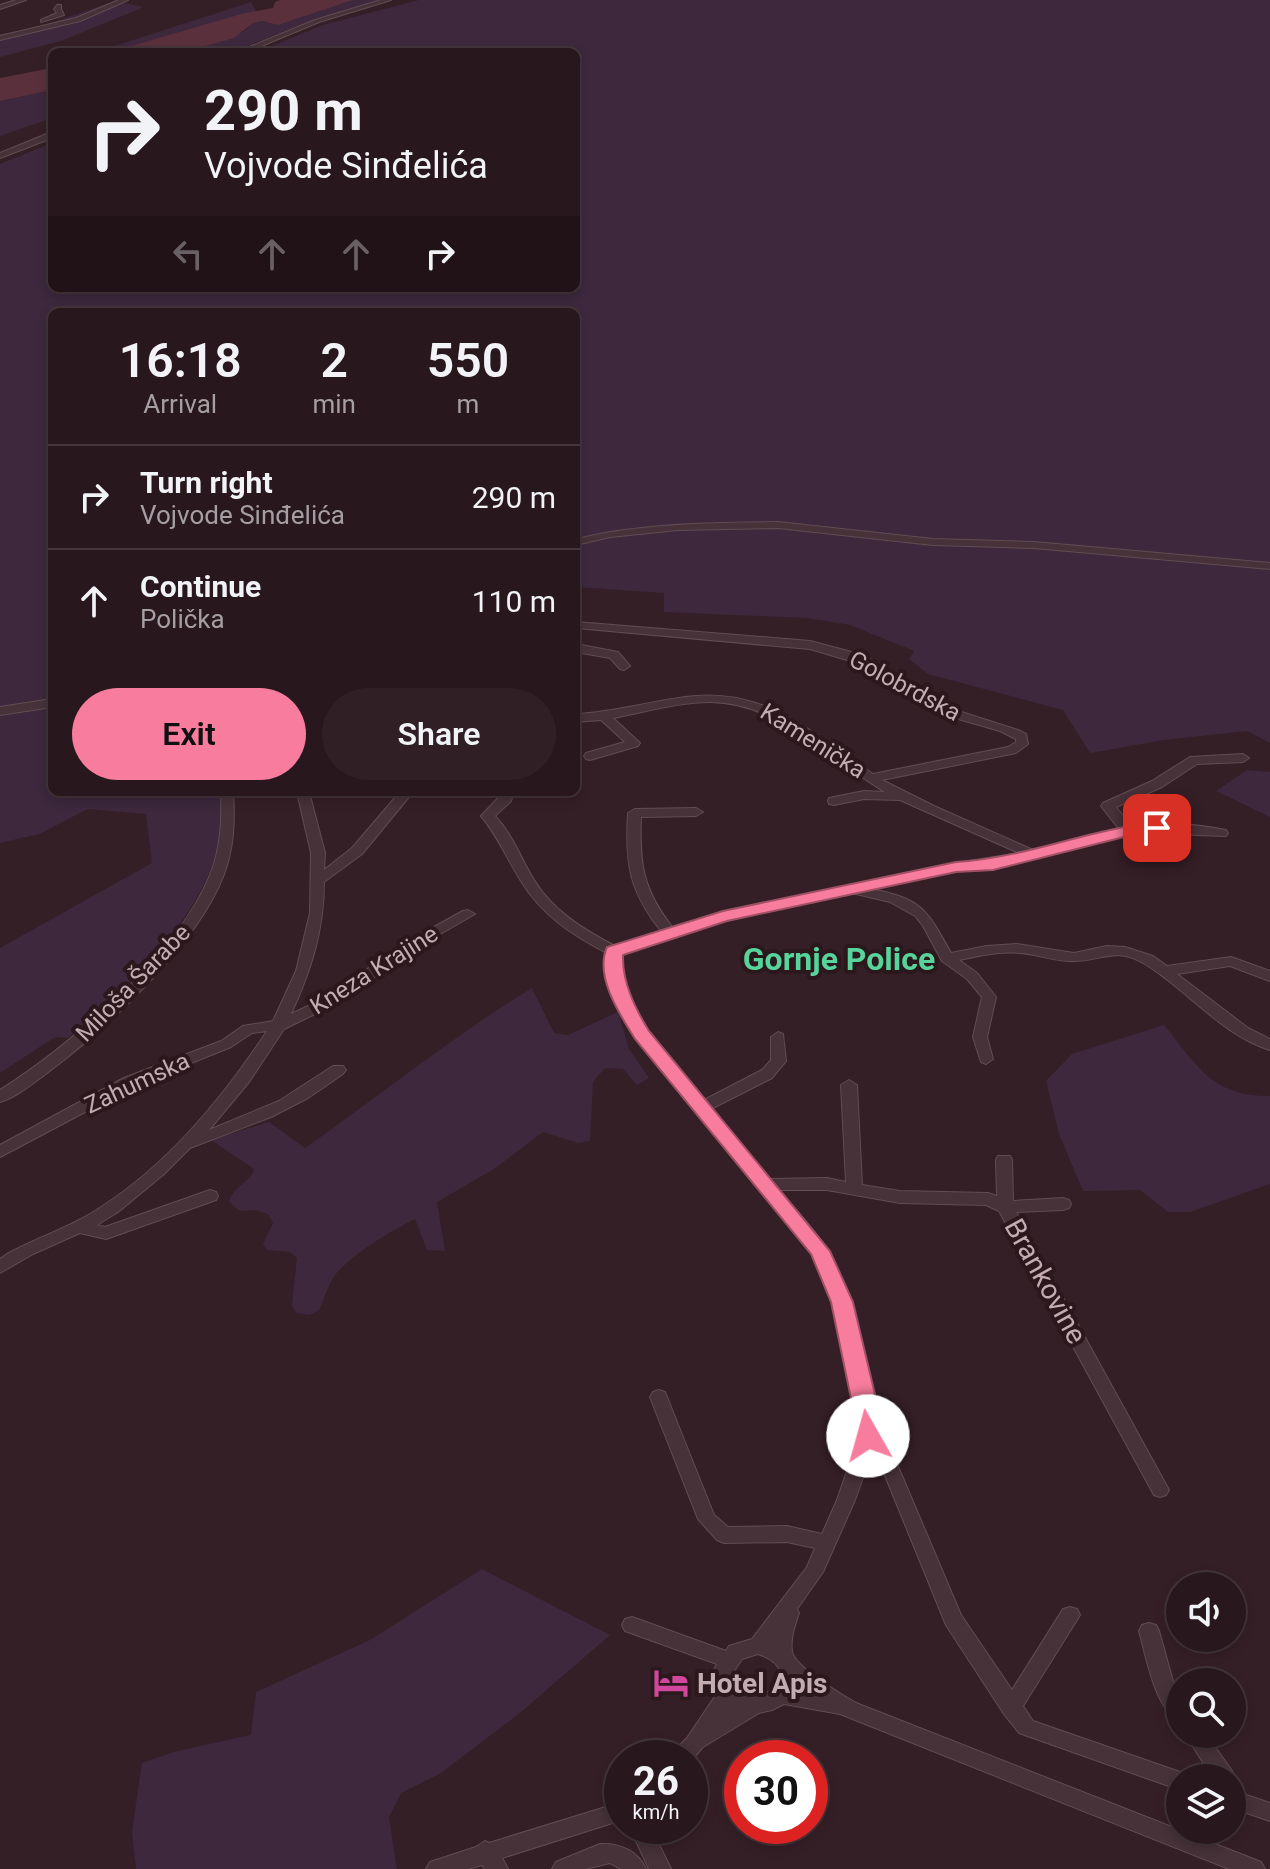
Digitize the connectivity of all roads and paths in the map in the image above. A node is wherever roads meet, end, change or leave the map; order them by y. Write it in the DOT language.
graph roads {
  1 [pos="23,0"];
  2 [pos="125,0"];
  3 [pos="388,0"];
  4 [pos="59,6"];
  5 [pos="0,7"];
  6 [pos="0,36"];
  7 [pos="251,48"];
  8 [pos="48,137"];
  9 [pos="0,156"];
  10 [pos="580,541"];
  11 [pos="1270,566"];
  12 [pos="580,625"];
  13 [pos="580,649"];
  14 [pos="624,666"];
  15 [pos="48,704"];
  16 [pos="0,711"];
  17 [pos="605,717"];
  18 [pos="580,718"];
  19 [pos="590,756"];
  20 [pos="1243,758"];
  21 [pos="871,778"];
  22 [pos="227,796"];
  23 [pos="304,796"];
  24 [pos="404,796"];
  25 [pos="904,796"];
  26 [pos="506,798"];
  27 [pos="834,801"];
  28 [pos="696,812"];
  29 [pos="1128,831"];
  30 [pos="1221,833"];
  31 [pos="1034,855"];
  32 [pos="321,879"];
  33 [pos="850,889"];
  34 [pos="468,914"];
  35 [pos="671,935"];
  36 [pos="614,951"];
  37 [pos="947,958"];
  38 [pos="1165,971"];
  39 [pos="1270,976"];
  40 [pos="279,1025"];
  41 [pos="778,1037"];
  42 [pos="1270,1045"];
  43 [pos="986,1059"];
  44 [pos="338,1070"];
  45 [pos="849,1085"];
  46 [pos="0,1097"];
  47 [pos="703,1107"];
  48 [pos="185,1144"];
  49 [pos="0,1152"];
  50 [pos="1004,1160"];
  51 [pos="767,1185"];
  52 [pos="854,1189"];
  53 [pos="210,1196"];
  54 [pos="1063,1204"];
  55 [pos="1005,1207"];
  56 [pos="79,1227"];
  57 [pos="0,1267"];
  58 [pos="659,1397"];
  59 [pos="864,1446"];
  60 [pos="1160,1490"];
  61 [pos="827,1543"];
  62 [pos="792,1605"];
  63 [pos="1070,1615"];
  64 [pos="632,1625"];
  65 [pos="1149,1631"];
  66 [pos="758,1646"];
  67 [pos="728,1660"];
  68 [pos="786,1662"];
  69 [pos="730,1690"];
  70 [pos="1166,1690"];
  71 [pos="783,1695"];
  72 [pos="756,1704"];
  73 [pos="1011,1708"];
  74 [pos="849,1709"];
  75 [pos="695,1740"];
  76 [pos="703,1740"];
  77 [pos="1166,1776"];
  78 [pos="1246,1802"];
  79 [pos="1270,1812"];
  80 [pos="604,1818"];
  81 [pos="648,1844"];
  82 [pos="491,1860"];
  83 [pos="437,1869"];
  84 [pos="563,1869"];
  85 [pos="635,1869"];
  86 [pos="660,1869"];
  87 [pos="1254,1869"];
  1 -- 5 [label="street"];
  2 -- 6 [label="street"];
  3 -- 7 [label="street"];
  4 -- 6 [label="street"];
  8 -- 9 [label="street"];
  10 -- 11 [label="street"];
  12 -- 21 [label="street, Golobrdska"];
  13 -- 14 [label="street"];
  15 -- 16 [label="street"];
  17 -- 18 [label="street, Kamenička"];
  17 -- 19 [label="street"];
  17 -- 21 [label="street, Kamenička"];
  20 -- 29 [label="street"];
  21 -- 25 [label="street, Kamenička"];
  22 -- 46 [label="street, Miloša Šarabe"];
  23 -- 32 [label="street"];
  24 -- 32 [label="street"];
  25 -- 27 [label="street"];
  25 -- 31 [label="street, Kamenička"];
  26 -- 36 [label="street"];
  28 -- 35 [label="street"];
  29 -- 30 [label="street"];
  29 -- 31 [label="street"];
  31 -- 33 [label="street"];
  32 -- 40 [label="street"];
  33 -- 35 [label="street"];
  33 -- 37 [label="street"];
  34 -- 40 [label="street, Kneza Krajine"];
  35 -- 36 [label="street"];
  36 -- 47 [label="street"];
  37 -- 38 [label="street"];
  37 -- 43 [label="street"];
  38 -- 39 [label="street"];
  38 -- 42 [label="street"];
  40 -- 48 [label="street"];
  40 -- 49 [label="street, Zahumska"];
  41 -- 47 [label="street"];
  44 -- 48 [label="street"];
  45 -- 52 [label="street"];
  47 -- 51 [label="street"];
  48 -- 56 [label="street"];
  50 -- 55 [label="street"];
  51 -- 52 [label="street, Brankovine"];
  51 -- 59 [label="street"];
  52 -- 55 [label="street, Brankovine"];
  53 -- 56 [label="street"];
  54 -- 55 [label="street"];
  55 -- 60 [label="street, Brankovine"];
  56 -- 57 [label="street"];
  58 -- 61 [label="street"];
  59 -- 61 [label="street"];
  59 -- 73 [label="street"];
  61 -- 62 [label="street"];
  62 -- 66 [label="street"];
  62 -- 68 [label="street"];
  63 -- 73 [label="street"];
  64 -- 67 [label="street"];
  65 -- 70 [label="street"];
  66 -- 67 [label="street"];
  66 -- 68 [label="street"];
  67 -- 69 [label="street"];
  68 -- 71 [label="street"];
  68 -- 74 [label="street"];
  69 -- 72 [label="street"];
  69 -- 75 [label="street"];
  71 -- 72 [label="street"];
  71 -- 74 [label="street"];
  72 -- 76 [label="street"];
  73 -- 77 [label="street"];
  74 -- 87 [label="street"];
  78 -- 79 [label="street"];
  80 -- 82 [label="street"];
  81 -- 86 [label="street"];
  82 -- 83 [label="street"];
  84 -- 85 [label="street"];
}
